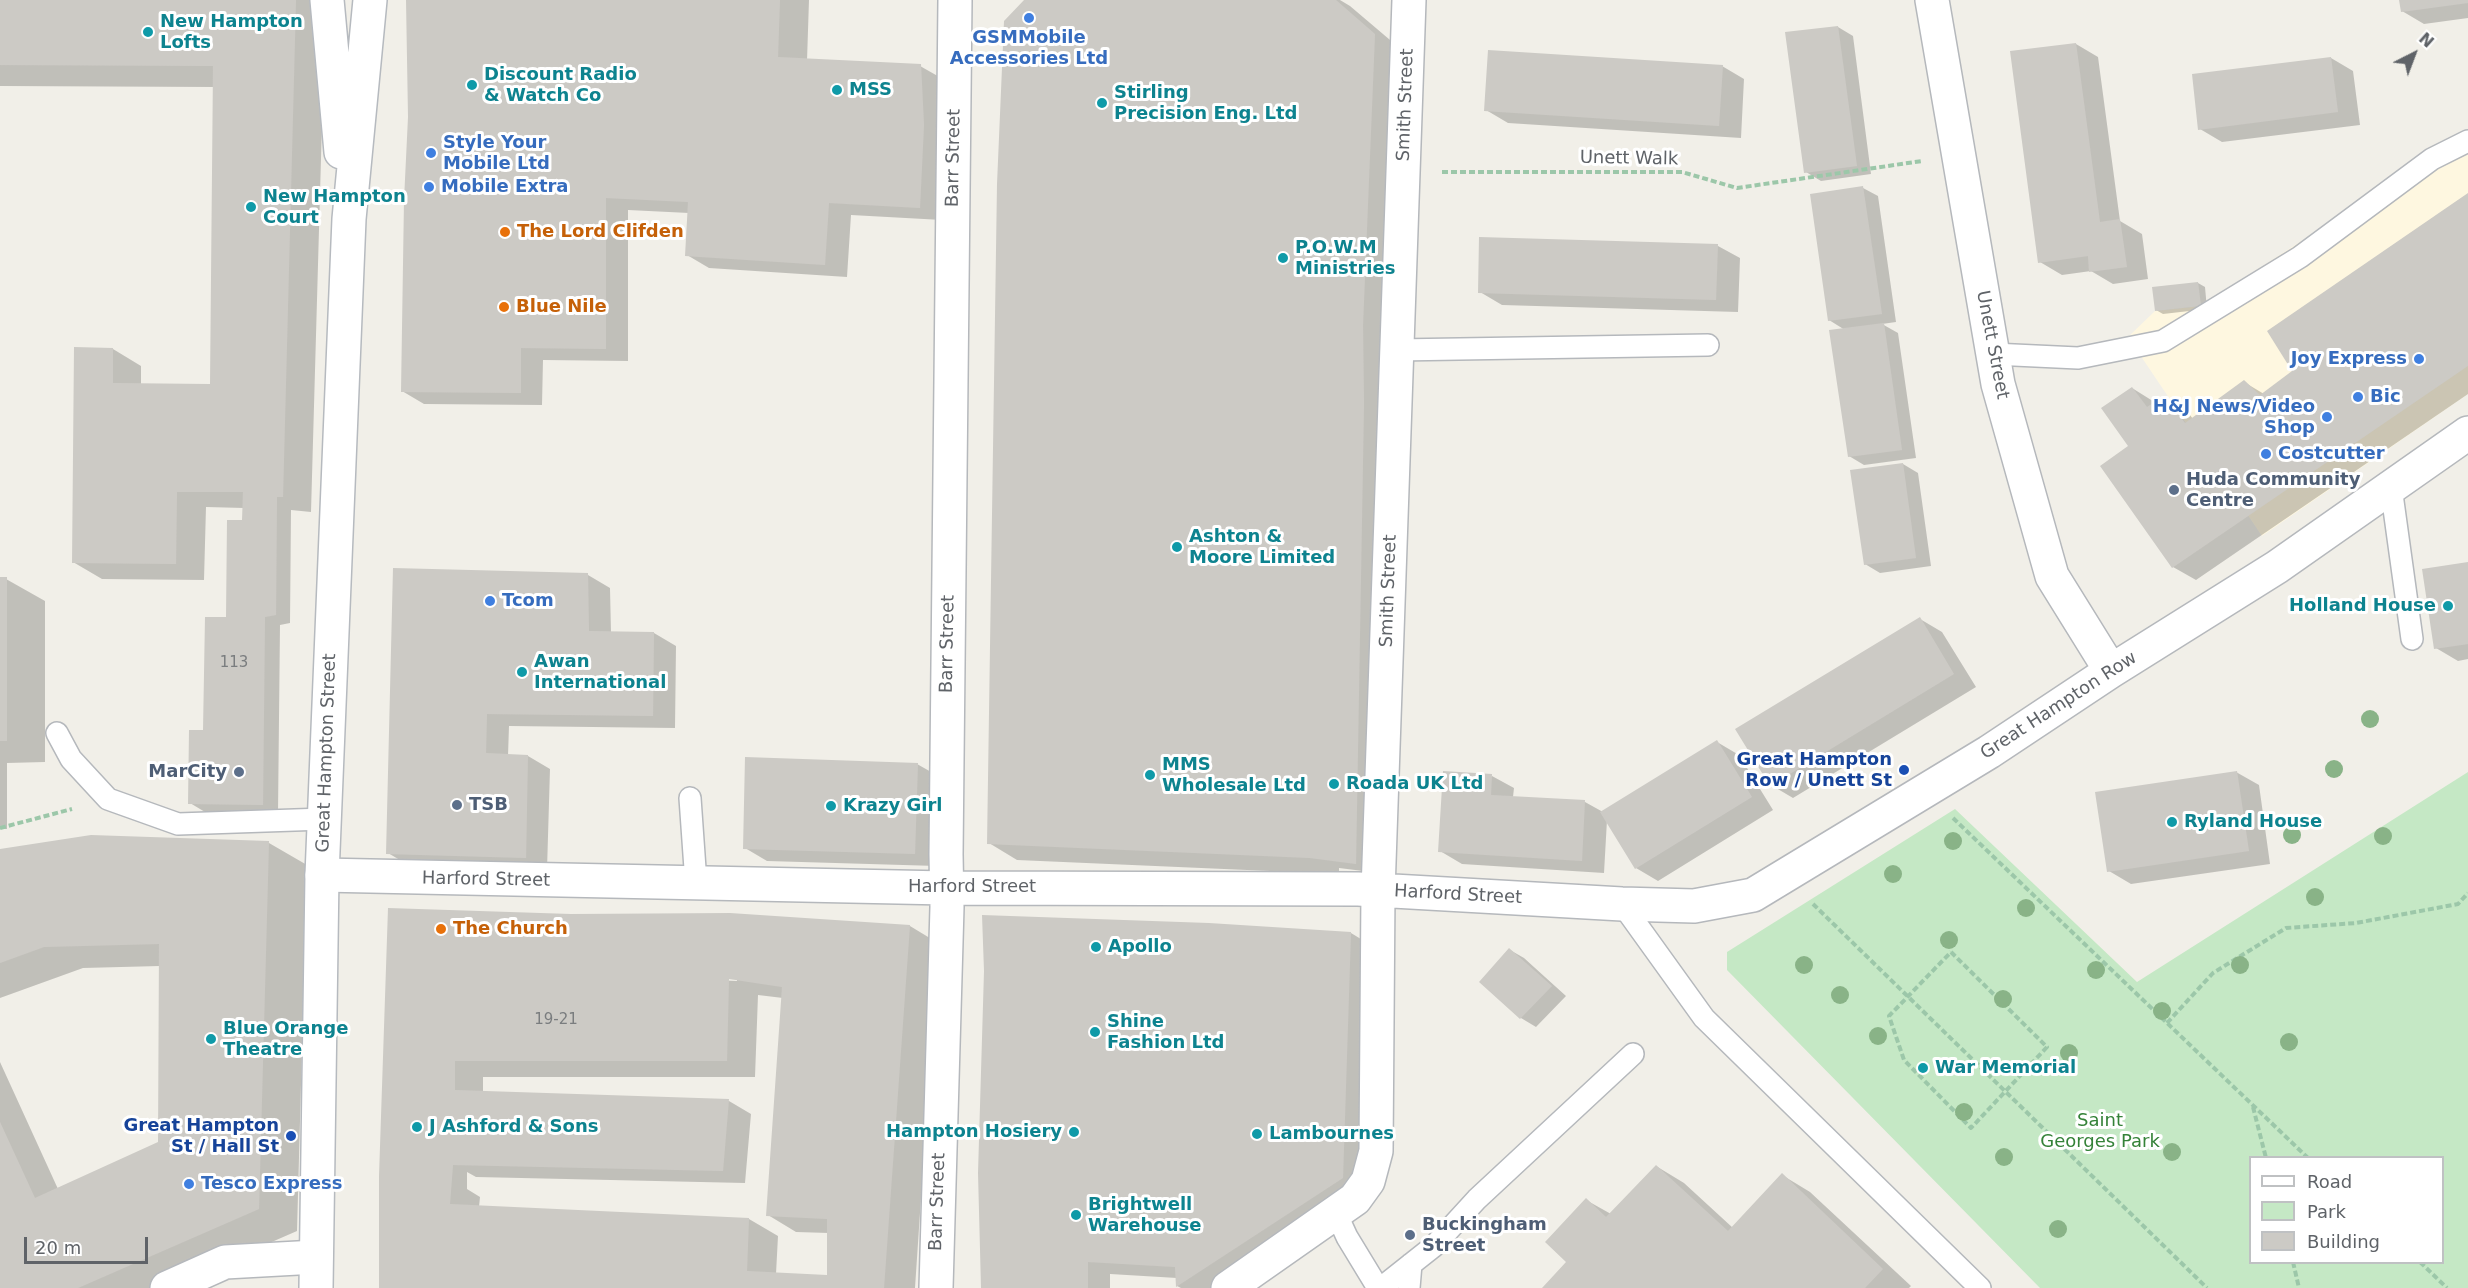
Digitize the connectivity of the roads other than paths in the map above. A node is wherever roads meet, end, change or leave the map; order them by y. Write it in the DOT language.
graph roads {
  1 [pos="327,0"];
  2 [pos="370,0"];
  3 [pos="956,0"];
  4 [pos="1409,0"];
  5 [pos="1932,0"];
  6 [pos="2468,141"];
  7 [pos="349,219"];
  8 [pos="1708,345"];
  9 [pos="1397,350"];
  10 [pos="1993,354"];
  11 [pos="2468,433"];
  12 [pos="2391,487"];
  13 [pos="2412,639"];
  14 [pos="2111,671"];
  15 [pos="57,733"];
  16 [pos="690,798"];
  17 [pos="324,819"];
  18 [pos="322,875"];
  19 [pos="696,884"];
  20 [pos="946,888"];
  21 [pos="1378,891"];
  22 [pos="1622,904"];
  23 [pos="1633,1054"];
  24 [pos="1336,1213"];
  25 [pos="1411,1264"];
  26 [pos="316,1272"];
  27 [pos="167,1288"];
  28 [pos="936,1288"];
  29 [pos="1228,1288"];
  30 [pos="1380,1288"];
  31 [pos="1409,1288"];
  32 [pos="1980,1288"];
  1 -- 7 [label="street, Great Hampton Street"];
  2 -- 7 [label="street, Great Hampton Street"];
  3 -- 20 [label="street, Barr Street"];
  4 -- 9 [label="street, Smith Street"];
  5 -- 10 [label="street, Unett Street"];
  6 -- 10 [label="lane"];
  7 -- 17 [label="street, Great Hampton Street"];
  8 -- 9 [label="lane"];
  9 -- 21 [label="street, Smith Street"];
  10 -- 14 [label="street, Unett Street"];
  11 -- 12 [label="street, Great Hampton Row"];
  12 -- 13 [label="lane"];
  12 -- 14 [label="street, Great Hampton Row"];
  14 -- 22 [label="street, Great Hampton Row"];
  15 -- 17 [label="lane"];
  16 -- 19 [label="lane"];
  17 -- 18 [label="street, Great Hampton Street"];
  18 -- 19 [label="street, Harford Street"];
  18 -- 26 [label="street, Great Hampton Street"];
  19 -- 20 [label="street, Harford Street"];
  20 -- 21 [label="street, Harford Street"];
  20 -- 28 [label="street, Barr Street"];
  21 -- 22 [label="street, Harford Street"];
  21 -- 24 [label="street, Smith Street"];
  22 -- 32 [label="lane"];
  23 -- 25 [label="lane"];
  24 -- 29 [label="street"];
  24 -- 30 [label="lane"];
  25 -- 30 [label="lane"];
  25 -- 31 [label="lane"];
  26 -- 27 [label="street"];
}
